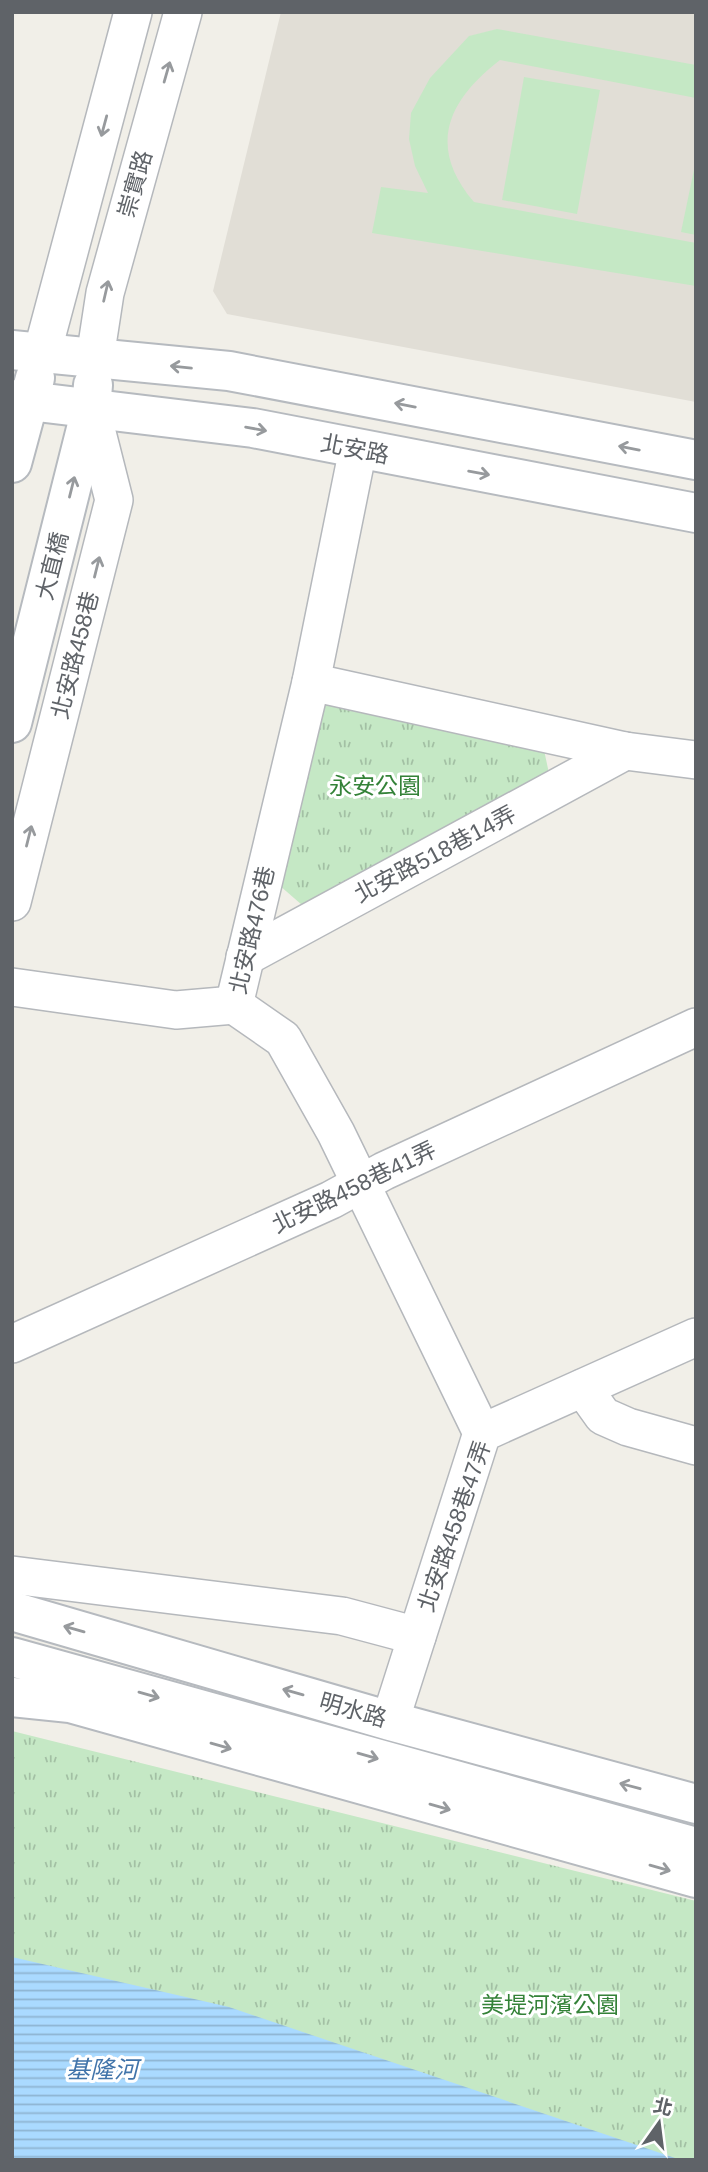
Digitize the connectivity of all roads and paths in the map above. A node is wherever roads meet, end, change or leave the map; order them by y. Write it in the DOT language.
graph roads {
  1 [pos="133,12"];
  2 [pos="183,12"];
  3 [pos="27,351"];
  4 [pos="95,358"];
  5 [pos="18,406"];
  6 [pos="91,409"];
  7 [pos="358,449"];
  8 [pos="696,460"];
  9 [pos="12,463"];
  10 [pos="696,513"];
  11 [pos="311,682"];
  12 [pos="12,723"];
  13 [pos="625,751"];
  14 [pos="696,760"];
  15 [pos="12,902"];
  16 [pos="245,957"];
  17 [pos="12,987"];
  18 [pos="234,1005"];
  19 [pos="696,1027"];
  20 [pos="359,1185"];
  21 [pos="696,1337"];
  22 [pos="12,1344"];
  23 [pos="583,1388"];
  24 [pos="482,1433"];
  25 [pos="696,1446"];
  26 [pos="12,1575"];
  27 [pos="12,1611"];
  28 [pos="417,1636"];
  29 [pos="12,1657"];
  30 [pos="12,1697"];
  31 [pos="390,1721"];
  32 [pos="696,1804"];
  33 [pos="696,1847"];
  34 [pos="696,1878"];
  1 -- 3 [label="street, 崇實路, one-way"];
  4 -- 2 [label="street, 崇實路, one-way"];
  3 -- 4 [label="main road"];
  3 -- 5 [label="main road"];
  4 -- 6 [label="main road, 大直橋"];
  8 -- 4 [label="main road, one-way"];
  5 -- 6 [label="main road, 北安路"];
  5 -- 9 [label="main road"];
  6 -- 7 [label="main road, 北安路, one-way"];
  12 -- 6 [label="main road, 大直橋, one-way"];
  15 -- 6 [label="street, 北安路458巷, one-way"];
  7 -- 10 [label="main road, 北安路, one-way"];
  7 -- 11 [label="street, 北安路476巷"];
  11 -- 13 [label="street"];
  11 -- 16 [label="street, 北安路476巷"];
  13 -- 14 [label="street"];
  13 -- 16 [label="street, 北安路518巷14弄"];
  16 -- 18 [label="street, 北安路476巷"];
  17 -- 18 [label="street"];
  18 -- 20 [label="street, 北安路476巷"];
  19 -- 20 [label="street, 北安路458巷41弄"];
  20 -- 22 [label="street, 北安路458巷41弄"];
  20 -- 24 [label="street, 北安路476巷"];
  21 -- 23 [label="street, 北安路458巷47弄"];
  23 -- 24 [label="street, 北安路458巷47弄"];
  23 -- 25 [label="street"];
  24 -- 28 [label="street, 北安路458巷47弄"];
  26 -- 28 [label="street"];
  31 -- 27 [label="main road, 明水路, one-way"];
  28 -- 31 [label="street, 北安路458巷47弄"];
  29 -- 33 [label="main road, 明水路, one-way"];
  30 -- 34 [label="main road, one-way"];
  32 -- 31 [label="main road, 明水路, one-way"];
}
